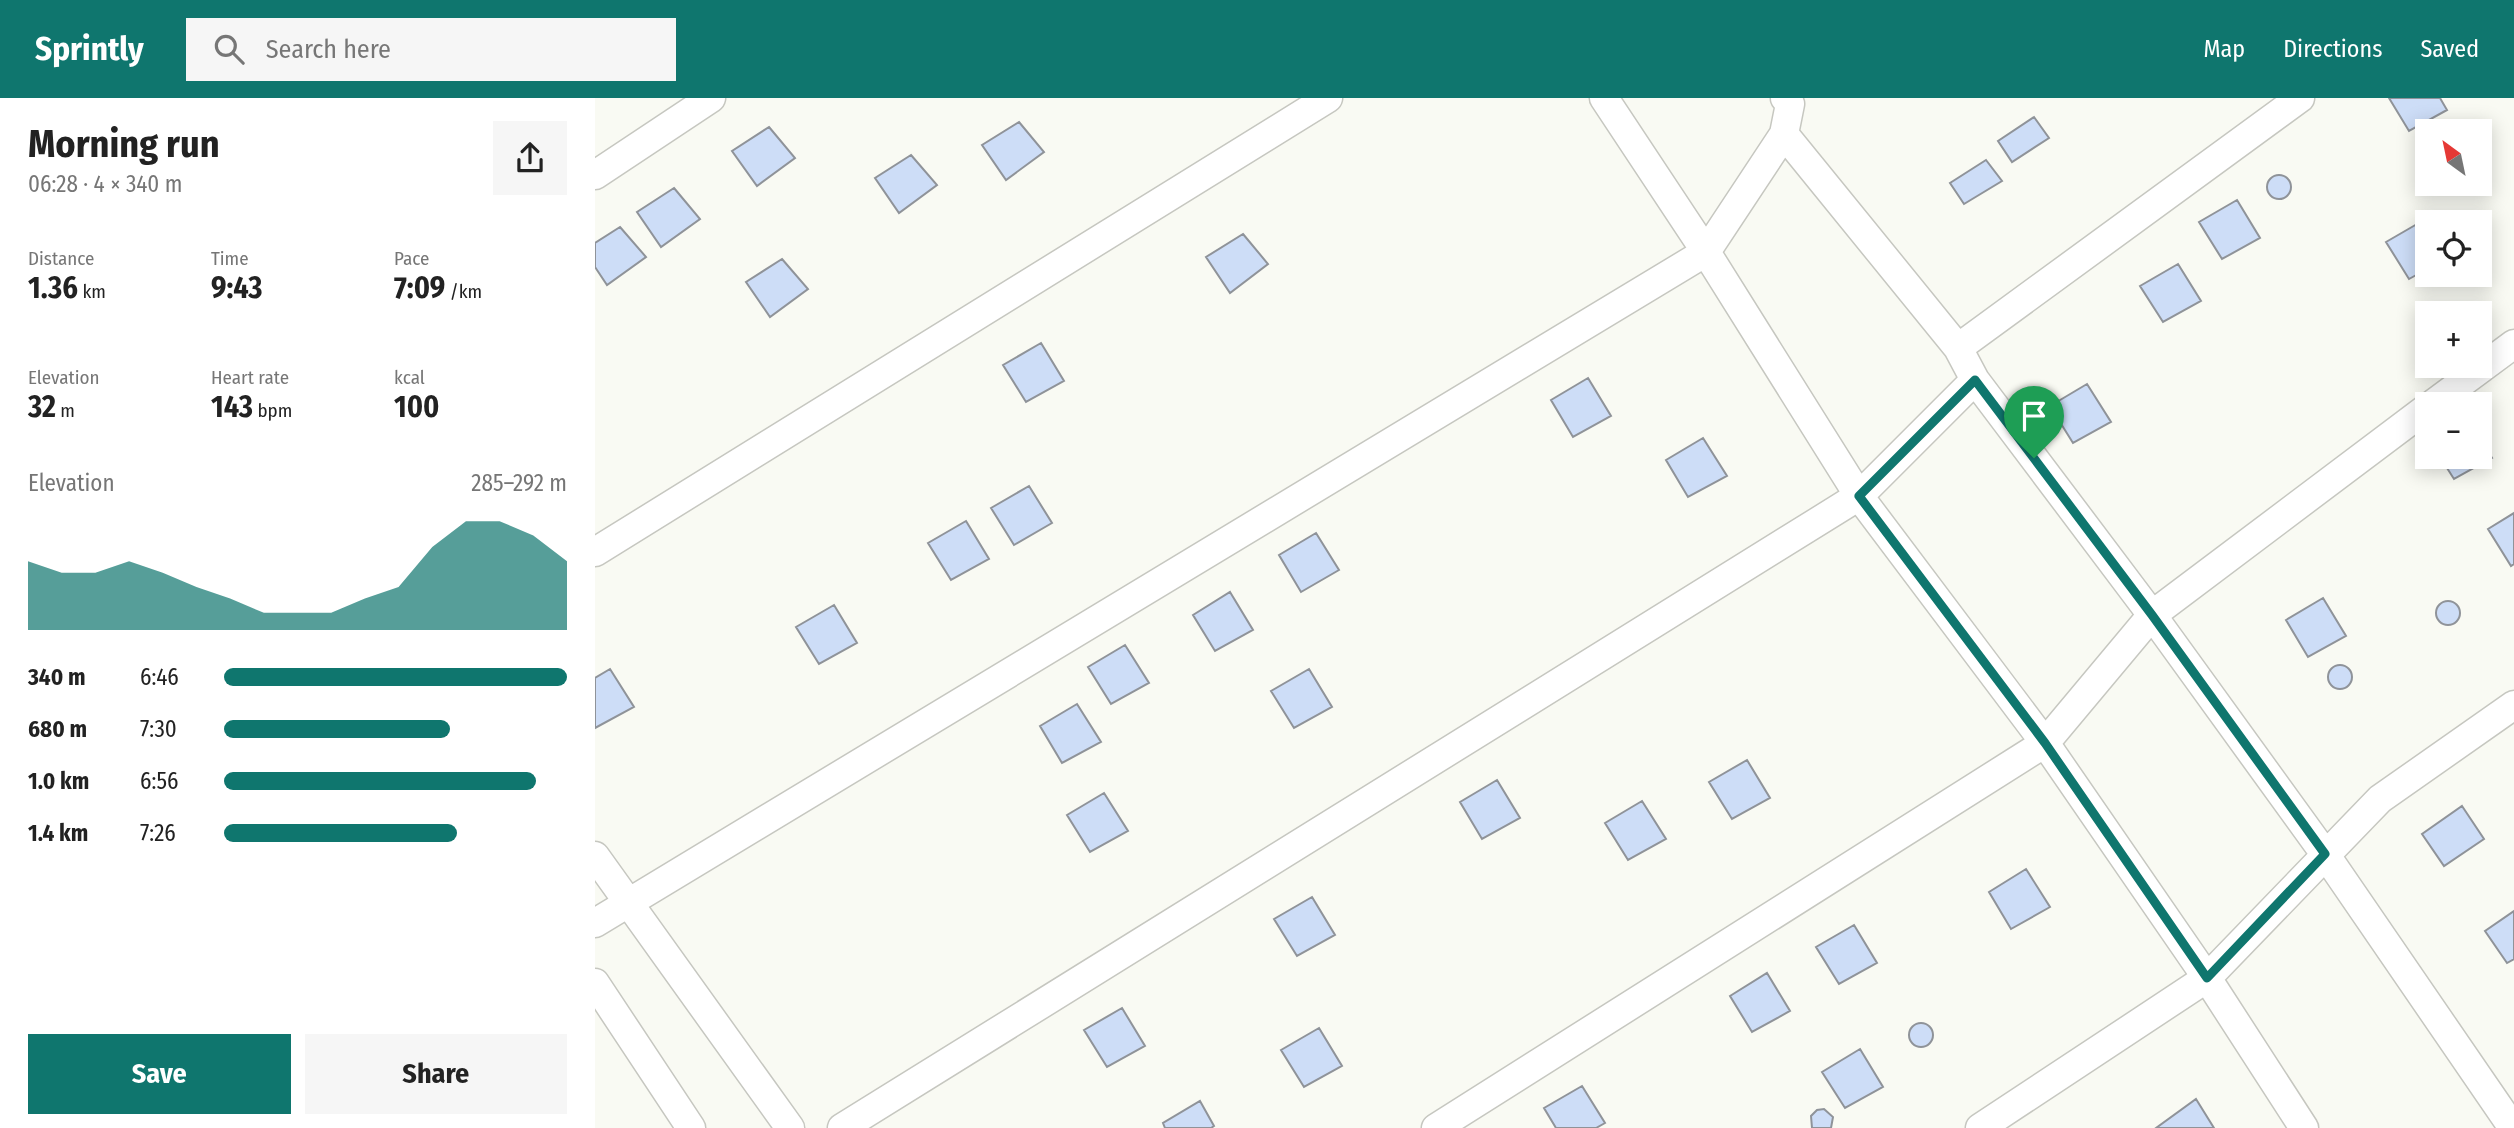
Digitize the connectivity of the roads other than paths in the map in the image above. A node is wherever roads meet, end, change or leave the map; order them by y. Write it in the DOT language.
graph roads {
  1 [pos="711,98"];
  2 [pos="1328,98"];
  3 [pos="1604,98"];
  4 [pos="2300,98"];
  5 [pos="1791,100"];
  6 [pos="1784,134"];
  7 [pos="595,175"];
  8 [pos="1706,252"];
  9 [pos="2514,344"];
  10 [pos="1958,348"];
  11 [pos="1975,380"];
  12 [pos="2449,392"];
  13 [pos="2415,417"];
  14 [pos="1859,496"];
  15 [pos="595,552"];
  16 [pos="2152,615"];
  17 [pos="2514,705"];
  18 [pos="2045,743"];
  19 [pos="2325,854"];
  20 [pos="595,856"];
  21 [pos="627,903"];
  22 [pos="595,923"];
  23 [pos="2207,978"];
  24 [pos="595,983"];
  25 [pos="2509,1120"];
  26 [pos="691,1128"];
  27 [pos="790,1128"];
  28 [pos="842,1128"];
  29 [pos="1436,1128"];
  30 [pos="1980,1128"];
  31 [pos="2304,1128"];
  1 -- 7 [label="street"];
  2 -- 15 [label="street"];
  3 -- 8 [label="street"];
  4 -- 10 [label="street"];
  5 -- 6 [label="street"];
  6 -- 8 [label="street"];
  6 -- 10 [label="street"];
  8 -- 14 [label="street"];
  8 -- 21 [label="street"];
  9 -- 12 [label="street"];
  10 -- 11 [label="street"];
  11 -- 14 [label="street"];
  11 -- 16 [label="street"];
  13 -- 16 [label="street"];
  14 -- 18 [label="street"];
  14 -- 28 [label="street"];
  16 -- 18 [label="street"];
  16 -- 19 [label="street"];
  17 -- 19 [label="street"];
  18 -- 23 [label="street"];
  18 -- 29 [label="street"];
  19 -- 23 [label="street"];
  19 -- 25 [label="street"];
  20 -- 21 [label="street"];
  21 -- 22 [label="street"];
  21 -- 27 [label="street"];
  23 -- 30 [label="street"];
  23 -- 31 [label="street"];
  24 -- 26 [label="street"];
}
